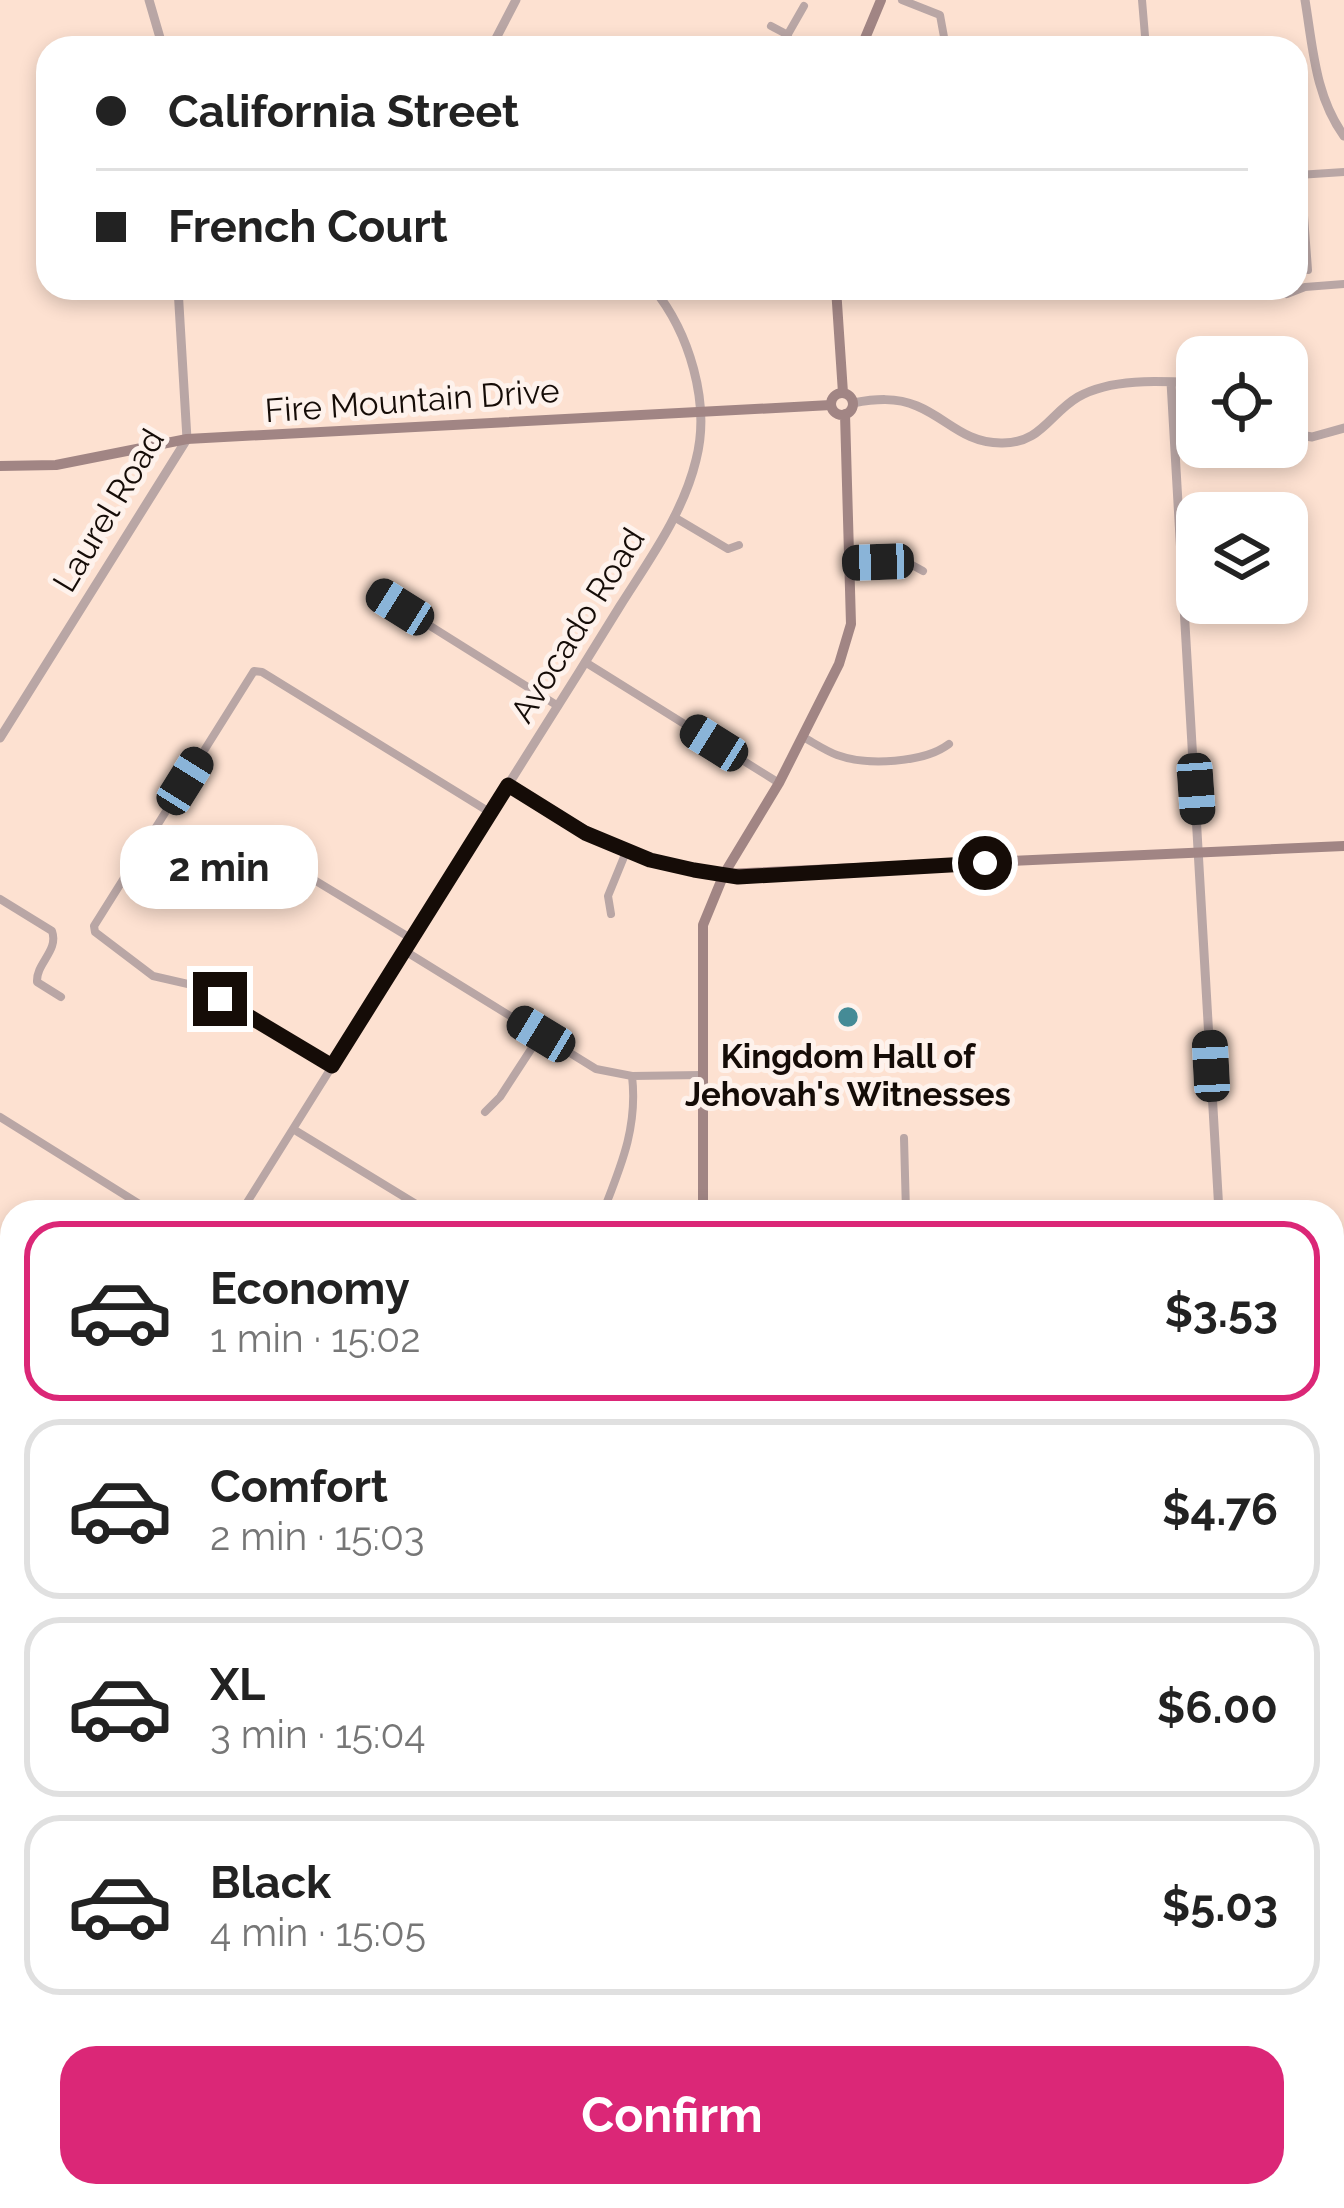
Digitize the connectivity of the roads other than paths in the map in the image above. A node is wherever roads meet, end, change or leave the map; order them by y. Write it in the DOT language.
graph roads {
  1 [pos="149,0"];
  2 [pos="516,0"];
  3 [pos="881,0"];
  4 [pos="902,0"];
  5 [pos="1142,0"];
  6 [pos="1305,0"];
  7 [pos="805,6"];
  8 [pos="771,26"];
  9 [pos="788,35"];
  10 [pos="160,36"];
  11 [pos="496,36"];
  12 [pos="866,36"];
  13 [pos="944,36"];
  14 [pos="1145,36"];
  15 [pos="1344,136"];
  16 [pos="1344,172"];
  17 [pos="1308,174"];
  18 [pos="1344,284"];
  19 [pos="1308,287"];
  20 [pos="179,300"];
  21 [pos="662,300"];
  22 [pos="837,300"];
  23 [pos="1171,382"];
  24 [pos="1176,382"];
  25 [pos="843,393"];
  26 [pos="853,403"];
  27 [pos="831,405"];
  28 [pos="699,409"];
  29 [pos="845,415"];
  30 [pos="1344,428"];
  31 [pos="1308,436"];
  32 [pos="187,439"];
  33 [pos="0,466"];
  34 [pos="674,517"];
  35 [pos="740,545"];
  36 [pos="852,562"];
  37 [pos="923,571"];
  38 [pos="376,592"];
  39 [pos="585,662"];
  40 [pos="558,706"];
  41 [pos="803,737"];
  42 [pos="0,738"];
  43 [pos="949,744"];
  44 [pos="779,783"];
  45 [pos="508,785"];
  46 [pos="491,813"];
  47 [pos="248,840"];
  48 [pos="1344,846"];
  49 [pos="626,851"];
  50 [pos="1201,853"];
  51 [pos="724,874"];
  52 [pos="0,899"];
  53 [pos="611,914"];
  54 [pos="412,939"];
  55 [pos="405,951"];
  56 [pos="61,997"];
  57 [pos="541,1034"];
  58 [pos="332,1066"];
  59 [pos="632,1076"];
  60 [pos="700,1076"];
  61 [pos="485,1112"];
  62 [pos="0,1117"];
  63 [pos="293,1130"];
  64 [pos="904,1138"];
  65 [pos="133,1200"];
  66 [pos="249,1200"];
  67 [pos="409,1200"];
  68 [pos="608,1200"];
  69 [pos="703,1200"];
  70 [pos="906,1200"];
  71 [pos="1219,1200"];
  1 -- 10 [label="street"];
  2 -- 11 [label="street"];
  3 -- 12 [label="main road"];
  4 -- 13 [label="street"];
  5 -- 14 [label="street"];
  6 -- 15 [label="street"];
  7 -- 9 [label="street"];
  8 -- 9 [label="street"];
  16 -- 17 [label="street"];
  18 -- 19 [label="street"];
  20 -- 32 [label="street, Laurel Road"];
  21 -- 28 [label="street, Avocado Road"];
  22 -- 25 [label="main road"];
  23 -- 24 [label="street"];
  23 -- 26 [label="street"];
  23 -- 50 [label="street"];
  25 -- 26 [label="main road"];
  25 -- 27 [label="main road"];
  26 -- 29 [label="main road"];
  27 -- 28 [label="main road, Fire Mountain Drive"];
  27 -- 29 [label="main road"];
  28 -- 32 [label="main road, Fire Mountain Drive"];
  28 -- 34 [label="street, Avocado Road"];
  29 -- 36 [label="main road"];
  30 -- 31 [label="street"];
  32 -- 33 [label="main road, Fire Mountain Drive"];
  32 -- 42 [label="street, Laurel Road"];
  34 -- 35 [label="street"];
  34 -- 39 [label="street, Avocado Road"];
  36 -- 37 [label="street"];
  36 -- 41 [label="main road"];
  38 -- 40 [label="street"];
  39 -- 40 [label="street, Avocado Road"];
  39 -- 44 [label="street"];
  40 -- 45 [label="street, Avocado Road"];
  41 -- 43 [label="street"];
  41 -- 44 [label="main road"];
  44 -- 51 [label="main road"];
  45 -- 46 [label="street, Avocado Road"];
  45 -- 49 [label="street"];
  46 -- 54 [label="street, Avocado Road"];
  46 -- 58 [label="street"];
  47 -- 54 [label="street"];
  48 -- 50 [label="main road"];
  49 -- 51 [label="street"];
  49 -- 53 [label="street"];
  50 -- 51 [label="main road"];
  50 -- 71 [label="street"];
  51 -- 60 [label="main road"];
  52 -- 56 [label="street"];
  54 -- 55 [label="street, Avocado Road"];
  55 -- 57 [label="street"];
  55 -- 58 [label="street, Avocado Road"];
  57 -- 59 [label="street"];
  57 -- 61 [label="street"];
  58 -- 63 [label="street, Avocado Road"];
  59 -- 60 [label="street"];
  59 -- 68 [label="street"];
  60 -- 69 [label="main road"];
  62 -- 65 [label="street"];
  63 -- 66 [label="street, Avocado Road"];
  63 -- 67 [label="street"];
  64 -- 70 [label="street"];
}
